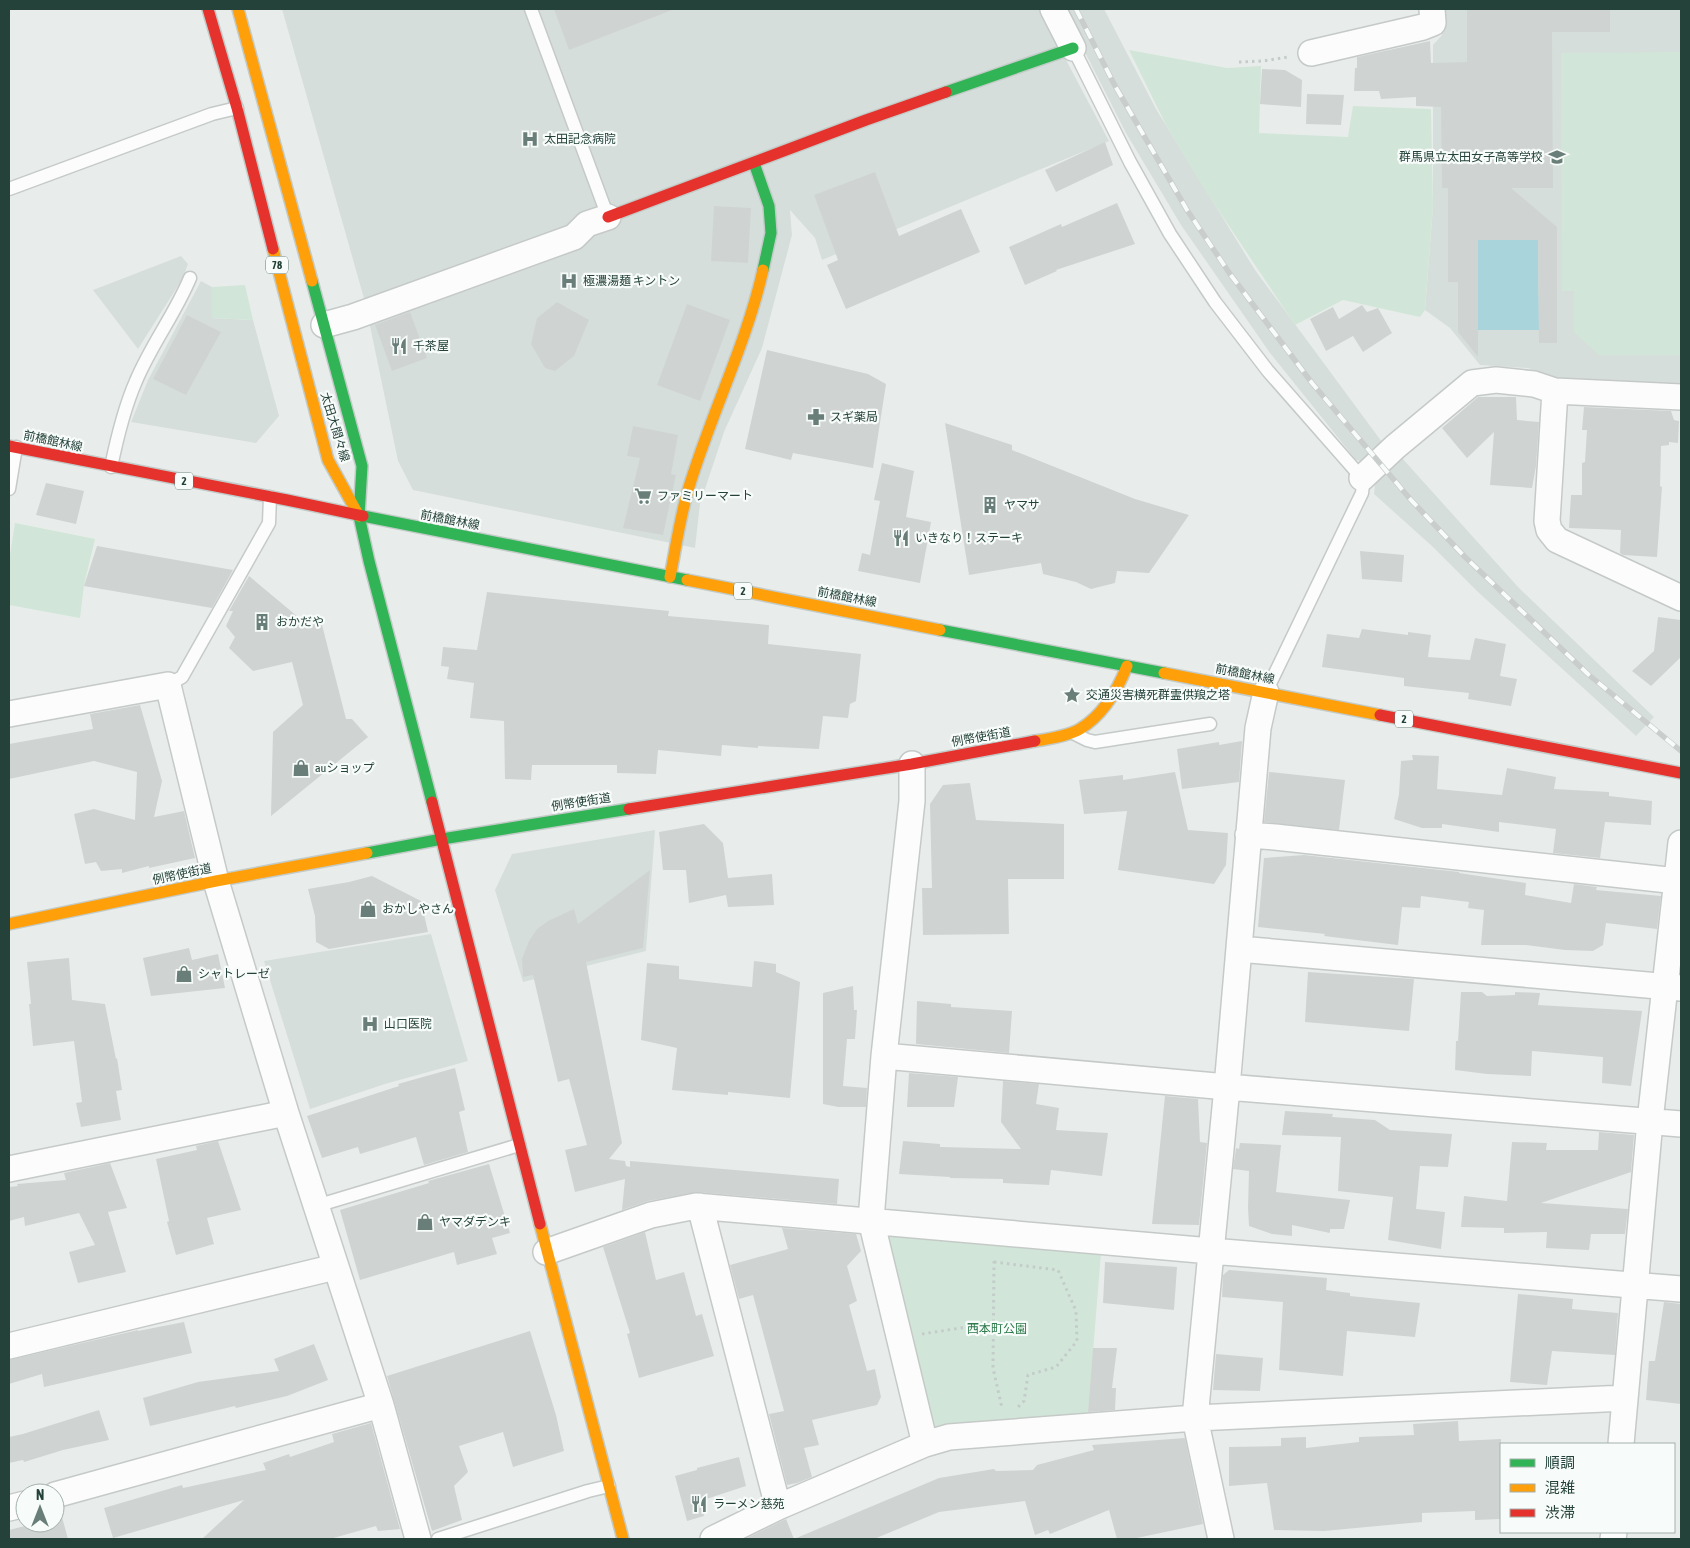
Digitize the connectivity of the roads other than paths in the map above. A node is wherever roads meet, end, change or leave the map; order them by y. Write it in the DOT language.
graph roads {
  1 [pos="208,9"];
  2 [pos="238,9"];
  3 [pos="531,9"];
  4 [pos="1053,9"];
  5 [pos="1432,9"];
  6 [pos="1073,48"];
  7 [pos="1311,53"];
  8 [pos="237,108"];
  9 [pos="754,163"];
  10 [pos="9,189"];
  11 [pos="608,217"];
  12 [pos="190,278"];
  13 [pos="324,325"];
  14 [pos="1555,391"];
  15 [pos="1681,396"];
  16 [pos="12,446"];
  17 [pos="111,467"];
  18 [pos="1362,478"];
  19 [pos="9,489"];
  20 [pos="270,497"];
  21 [pos="359,516"];
  22 [pos="670,577"];
  23 [pos="1680,594"];
  24 [pos="1127,666"];
  25 [pos="168,685"];
  26 [pos="1266,692"];
  27 [pos="9,714"];
  28 [pos="1210,724"];
  29 [pos="1072,732"];
  30 [pos="912,764"];
  31 [pos="1681,774"];
  32 [pos="1248,836"];
  33 [pos="442,839"];
  34 [pos="1681,843"];
  35 [pos="216,881"];
  36 [pos="1677,881"];
  37 [pos="9,924"];
  38 [pos="1239,949"];
  39 [pos="1673,987"];
  40 [pos="884,1056"];
  41 [pos="1227,1087"];
  42 [pos="286,1113"];
  43 [pos="1650,1121"];
  44 [pos="1681,1124"];
  45 [pos="520,1145"];
  46 [pos="9,1169"];
  47 [pos="316,1206"];
  48 [pos="700,1206"];
  49 [pos="871,1220"];
  50 [pos="1211,1251"];
  51 [pos="546,1252"];
  52 [pos="335,1267"];
  53 [pos="1636,1284"];
  54 [pos="1681,1289"];
  55 [pos="9,1346"];
  56 [pos="1625,1398"];
  57 [pos="381,1405"];
  58 [pos="1195,1418"];
  59 [pos="1621,1443"];
  60 [pos="925,1444"];
  61 [pos="609,1486"];
  62 [pos="65,1492"];
  63 [pos="778,1507"];
  64 [pos="418,1539"];
  65 [pos="438,1539"];
  66 [pos="623,1539"];
  67 [pos="712,1539"];
  68 [pos="1221,1539"];
  1 -- 8 [label="main road, 太田大間々線 / 78"];
  2 -- 13 [label="main road, 太田大間々線 / 78"];
  3 -- 11 [label="lane"];
  4 -- 6 [label="street"];
  5 -- 7 [label="street"];
  6 -- 9 [label="main road"];
  6 -- 18 [label="lane"];
  8 -- 10 [label="lane"];
  8 -- 21 [label="main road, 太田大間々線 / 78"];
  9 -- 11 [label="main road"];
  9 -- 22 [label="main road"];
  11 -- 13 [label="street"];
  12 -- 17 [label="lane"];
  13 -- 21 [label="main road, 太田大間々線 / 78"];
  14 -- 15 [label="street"];
  14 -- 18 [label="street"];
  14 -- 23 [label="street"];
  16 -- 17 [label="main road, 前橋館林線 / 2"];
  16 -- 19 [label="lane"];
  17 -- 20 [label="main road, 前橋館林線 / 2"];
  18 -- 26 [label="lane"];
  20 -- 21 [label="main road, 前橋館林線 / 2"];
  20 -- 25 [label="lane"];
  21 -- 22 [label="main road, 前橋館林線 / 2"];
  21 -- 33 [label="main road"];
  22 -- 24 [label="main road, 前橋館林線 / 2"];
  24 -- 26 [label="main road, 前橋館林線 / 2"];
  24 -- 29 [label="main road, 例幣使街道"];
  25 -- 27 [label="street"];
  25 -- 35 [label="street"];
  26 -- 31 [label="main road, 前橋館林線 / 2"];
  26 -- 32 [label="street"];
  28 -- 29 [label="lane"];
  29 -- 30 [label="main road, 例幣使街道"];
  30 -- 33 [label="main road, 例幣使街道"];
  30 -- 40 [label="street"];
  32 -- 36 [label="street"];
  32 -- 38 [label="street"];
  33 -- 35 [label="main road, 例幣使街道"];
  33 -- 45 [label="main road"];
  34 -- 36 [label="street"];
  35 -- 37 [label="main road, 例幣使街道"];
  35 -- 42 [label="street"];
  36 -- 39 [label="street"];
  38 -- 39 [label="street"];
  38 -- 41 [label="street"];
  39 -- 43 [label="street"];
  40 -- 41 [label="street"];
  40 -- 49 [label="street"];
  41 -- 43 [label="street"];
  41 -- 50 [label="street"];
  42 -- 46 [label="street"];
  42 -- 47 [label="street"];
  43 -- 44 [label="street"];
  43 -- 53 [label="street"];
  45 -- 47 [label="lane"];
  45 -- 51 [label="main road"];
  47 -- 52 [label="street"];
  48 -- 49 [label="street"];
  48 -- 51 [label="street"];
  48 -- 63 [label="street"];
  49 -- 50 [label="street"];
  49 -- 60 [label="street"];
  50 -- 53 [label="street"];
  50 -- 58 [label="street"];
  51 -- 61 [label="main road"];
  52 -- 55 [label="street"];
  52 -- 57 [label="street"];
  53 -- 54 [label="street"];
  53 -- 56 [label="street"];
  56 -- 58 [label="street"];
  56 -- 59 [label="street"];
  57 -- 62 [label="street"];
  57 -- 64 [label="street"];
  58 -- 60 [label="street"];
  58 -- 68 [label="street"];
  60 -- 63 [label="street"];
  61 -- 65 [label="lane"];
  61 -- 66 [label="main road"];
  63 -- 67 [label="street"];
}
